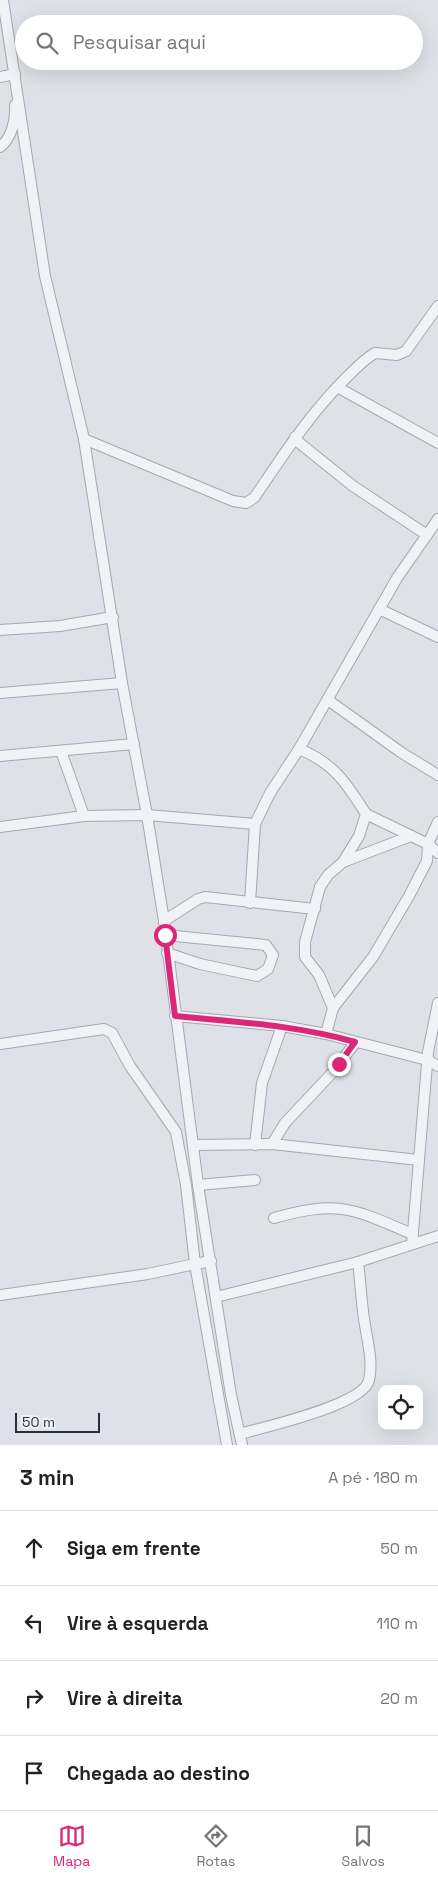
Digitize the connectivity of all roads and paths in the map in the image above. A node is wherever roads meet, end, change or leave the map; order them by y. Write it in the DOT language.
graph roads {
  1 [pos="4,0"];
  2 [pos="15,74"];
  3 [pos="0,77"];
  4 [pos="0,147"];
  5 [pos="438,306"];
  6 [pos="337,387"];
  7 [pos="295,437"];
  8 [pos="84,439"];
  9 [pos="438,443"];
  10 [pos="438,519"];
  11 [pos="427,535"];
  12 [pos="379,609"];
  13 [pos="113,618"];
  14 [pos="0,630"];
  15 [pos="438,637"];
  16 [pos="122,683"];
  17 [pos="0,693"];
  18 [pos="328,700"];
  19 [pos="134,744"];
  20 [pos="299,749"];
  21 [pos="61,751"];
  22 [pos="0,756"];
  23 [pos="438,775"];
  24 [pos="366,814"];
  25 [pos="146,815"];
  26 [pos="84,816"];
  27 [pos="438,822"];
  28 [pos="255,824"];
  29 [pos="0,827"];
  30 [pos="411,836"];
  31 [pos="428,844"];
  32 [pos="438,853"];
  33 [pos="343,862"];
  34 [pos="250,903"];
  35 [pos="315,910"];
  36 [pos="164,921"];
  37 [pos="165,935"];
  38 [pos="167,953"];
  39 [pos="438,1003"];
  40 [pos="333,1008"];
  41 [pos="175,1016"];
  42 [pos="282,1026"];
  43 [pos="326,1034"];
  44 [pos="355,1042"];
  45 [pos="0,1044"];
  46 [pos="427,1060"];
  47 [pos="438,1066"];
  48 [pos="272,1144"];
  49 [pos="194,1145"];
  50 [pos="255,1145"];
  51 [pos="419,1160"];
  52 [pos="255,1180"];
  53 [pos="198,1186"];
  54 [pos="274,1218"];
  55 [pos="438,1236"];
  56 [pos="412,1239"];
  57 [pos="211,1261"];
  58 [pos="358,1262"];
  59 [pos="195,1264"];
  60 [pos="0,1295"];
  61 [pos="216,1297"];
  62 [pos="240,1434"];
  63 [pos="226,1445"];
  64 [pos="242,1445"];
  1 -- 2 [label="street"];
  2 -- 3 [label="street"];
  2 -- 4 [label="street"];
  2 -- 8 [label="street"];
  5 -- 6 [label="street"];
  6 -- 7 [label="street"];
  6 -- 9 [label="street"];
  7 -- 8 [label="street"];
  7 -- 11 [label="street"];
  8 -- 13 [label="street"];
  10 -- 11 [label="street"];
  11 -- 12 [label="street"];
  12 -- 15 [label="street"];
  12 -- 18 [label="street"];
  13 -- 14 [label="street"];
  13 -- 16 [label="street"];
  16 -- 17 [label="street"];
  16 -- 19 [label="street"];
  18 -- 20 [label="street"];
  18 -- 23 [label="street"];
  19 -- 21 [label="street"];
  19 -- 25 [label="street"];
  20 -- 24 [label="street"];
  20 -- 28 [label="street"];
  21 -- 22 [label="street"];
  21 -- 26 [label="street"];
  24 -- 30 [label="street"];
  24 -- 33 [label="street"];
  25 -- 26 [label="street"];
  25 -- 28 [label="street"];
  25 -- 36 [label="street"];
  26 -- 29 [label="street"];
  27 -- 31 [label="street"];
  28 -- 34 [label="street"];
  30 -- 31 [label="street"];
  30 -- 33 [label="street"];
  31 -- 32 [label="street"];
  31 -- 40 [label="street"];
  33 -- 35 [label="street"];
  34 -- 35 [label="street"];
  34 -- 36 [label="street"];
  35 -- 40 [label="street"];
  36 -- 37 [label="street"];
  37 -- 38 [label="street"];
  37 -- 38 [label="street"];
  38 -- 41 [label="street"];
  39 -- 46 [label="street"];
  40 -- 43 [label="street"];
  41 -- 42 [label="street"];
  41 -- 49 [label="street"];
  42 -- 43 [label="street"];
  42 -- 50 [label="street"];
  43 -- 44 [label="street"];
  44 -- 46 [label="street"];
  44 -- 48 [label="street"];
  45 -- 59 [label="street"];
  46 -- 47 [label="street"];
  46 -- 51 [label="street"];
  48 -- 50 [label="street"];
  48 -- 51 [label="street"];
  49 -- 50 [label="street"];
  49 -- 53 [label="street"];
  51 -- 56 [label="street"];
  52 -- 53 [label="street"];
  53 -- 57 [label="street"];
  54 -- 56 [label="street"];
  55 -- 56 [label="street"];
  56 -- 58 [label="street"];
  57 -- 59 [label="street"];
  57 -- 61 [label="street"];
  58 -- 61 [label="street"];
  58 -- 62 [label="street"];
  59 -- 60 [label="street"];
  59 -- 63 [label="street"];
  61 -- 62 [label="street"];
  62 -- 64 [label="street"];
}
